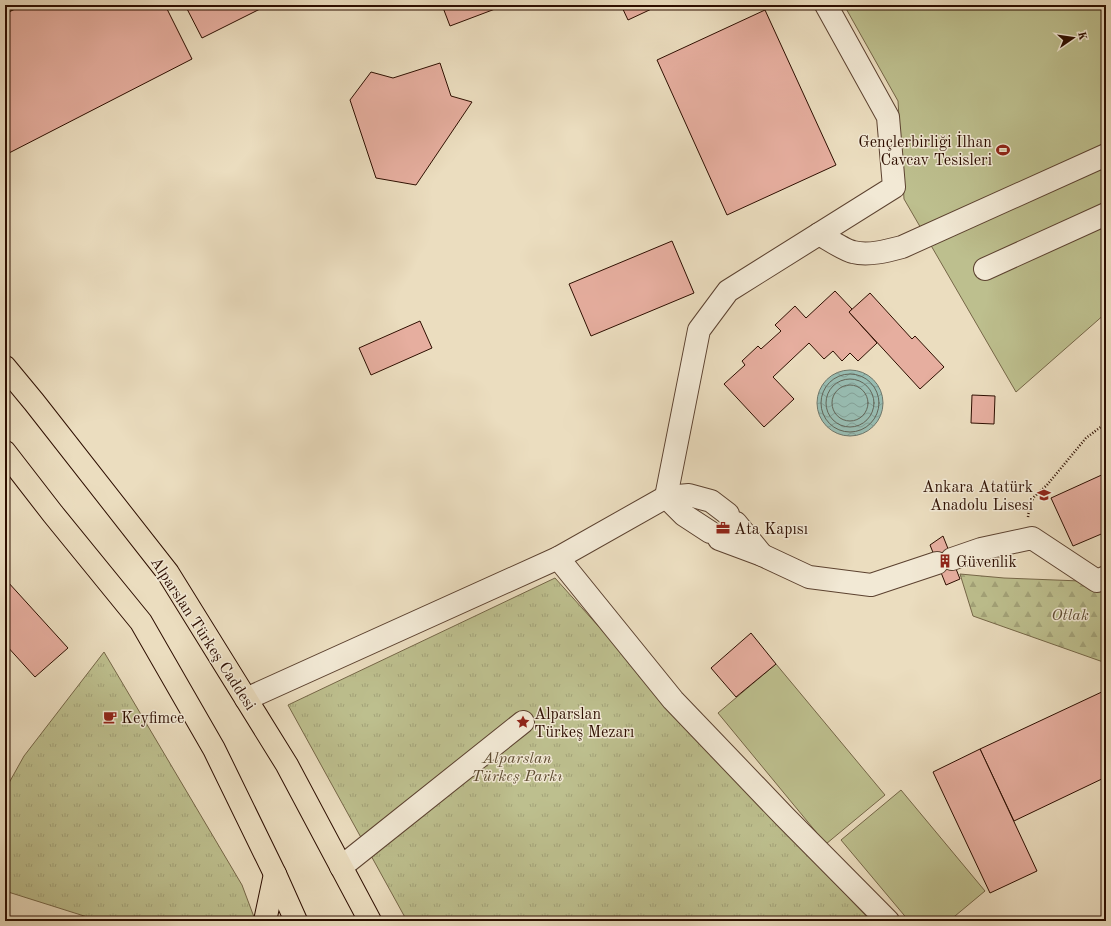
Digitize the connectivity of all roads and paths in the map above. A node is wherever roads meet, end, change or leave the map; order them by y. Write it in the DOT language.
graph roads {
  1 [pos="826,5"];
  2 [pos="1106,155"];
  3 [pos="1106,214"];
  4 [pos="819,234"];
  5 [pos="985,269"];
  6 [pos="5,367"];
  7 [pos="1106,423"];
  8 [pos="5,452"];
  9 [pos="666,497"];
  10 [pos="1032,538"];
  11 [pos="762,555"];
  12 [pos="558,558"];
  13 [pos="1106,577"];
  14 [pos="246,699"];
  15 [pos="523,722"];
  16 [pos="342,867"];
  17 [pos="275,874"];
  18 [pos="265,921"];
  19 [pos="296,921"];
  20 [pos="370,921"];
  21 [pos="888,921"];
  1 -- 4 [label="street"];
  2 -- 4 [label="street"];
  3 -- 5 [label="street"];
  4 -- 9 [label="street"];
  6 -- 14 [label="main road, Alparslan Türkeş Caddesi"];
  7 -- 10 [label="path"];
  8 -- 17 [label="main road"];
  9 -- 11 [label="street"];
  9 -- 11 [label="street"];
  9 -- 12 [label="street"];
  10 -- 11 [label="street"];
  10 -- 13 [label="street"];
  12 -- 14 [label="street"];
  12 -- 21 [label="street"];
  14 -- 16 [label="main road, Alparslan Türkeş Caddesi"];
  15 -- 16 [label="street"];
  16 -- 20 [label="main road, Alparslan Türkeş Caddesi"];
  17 -- 18 [label="main road"];
  17 -- 19 [label="main road"];
}
